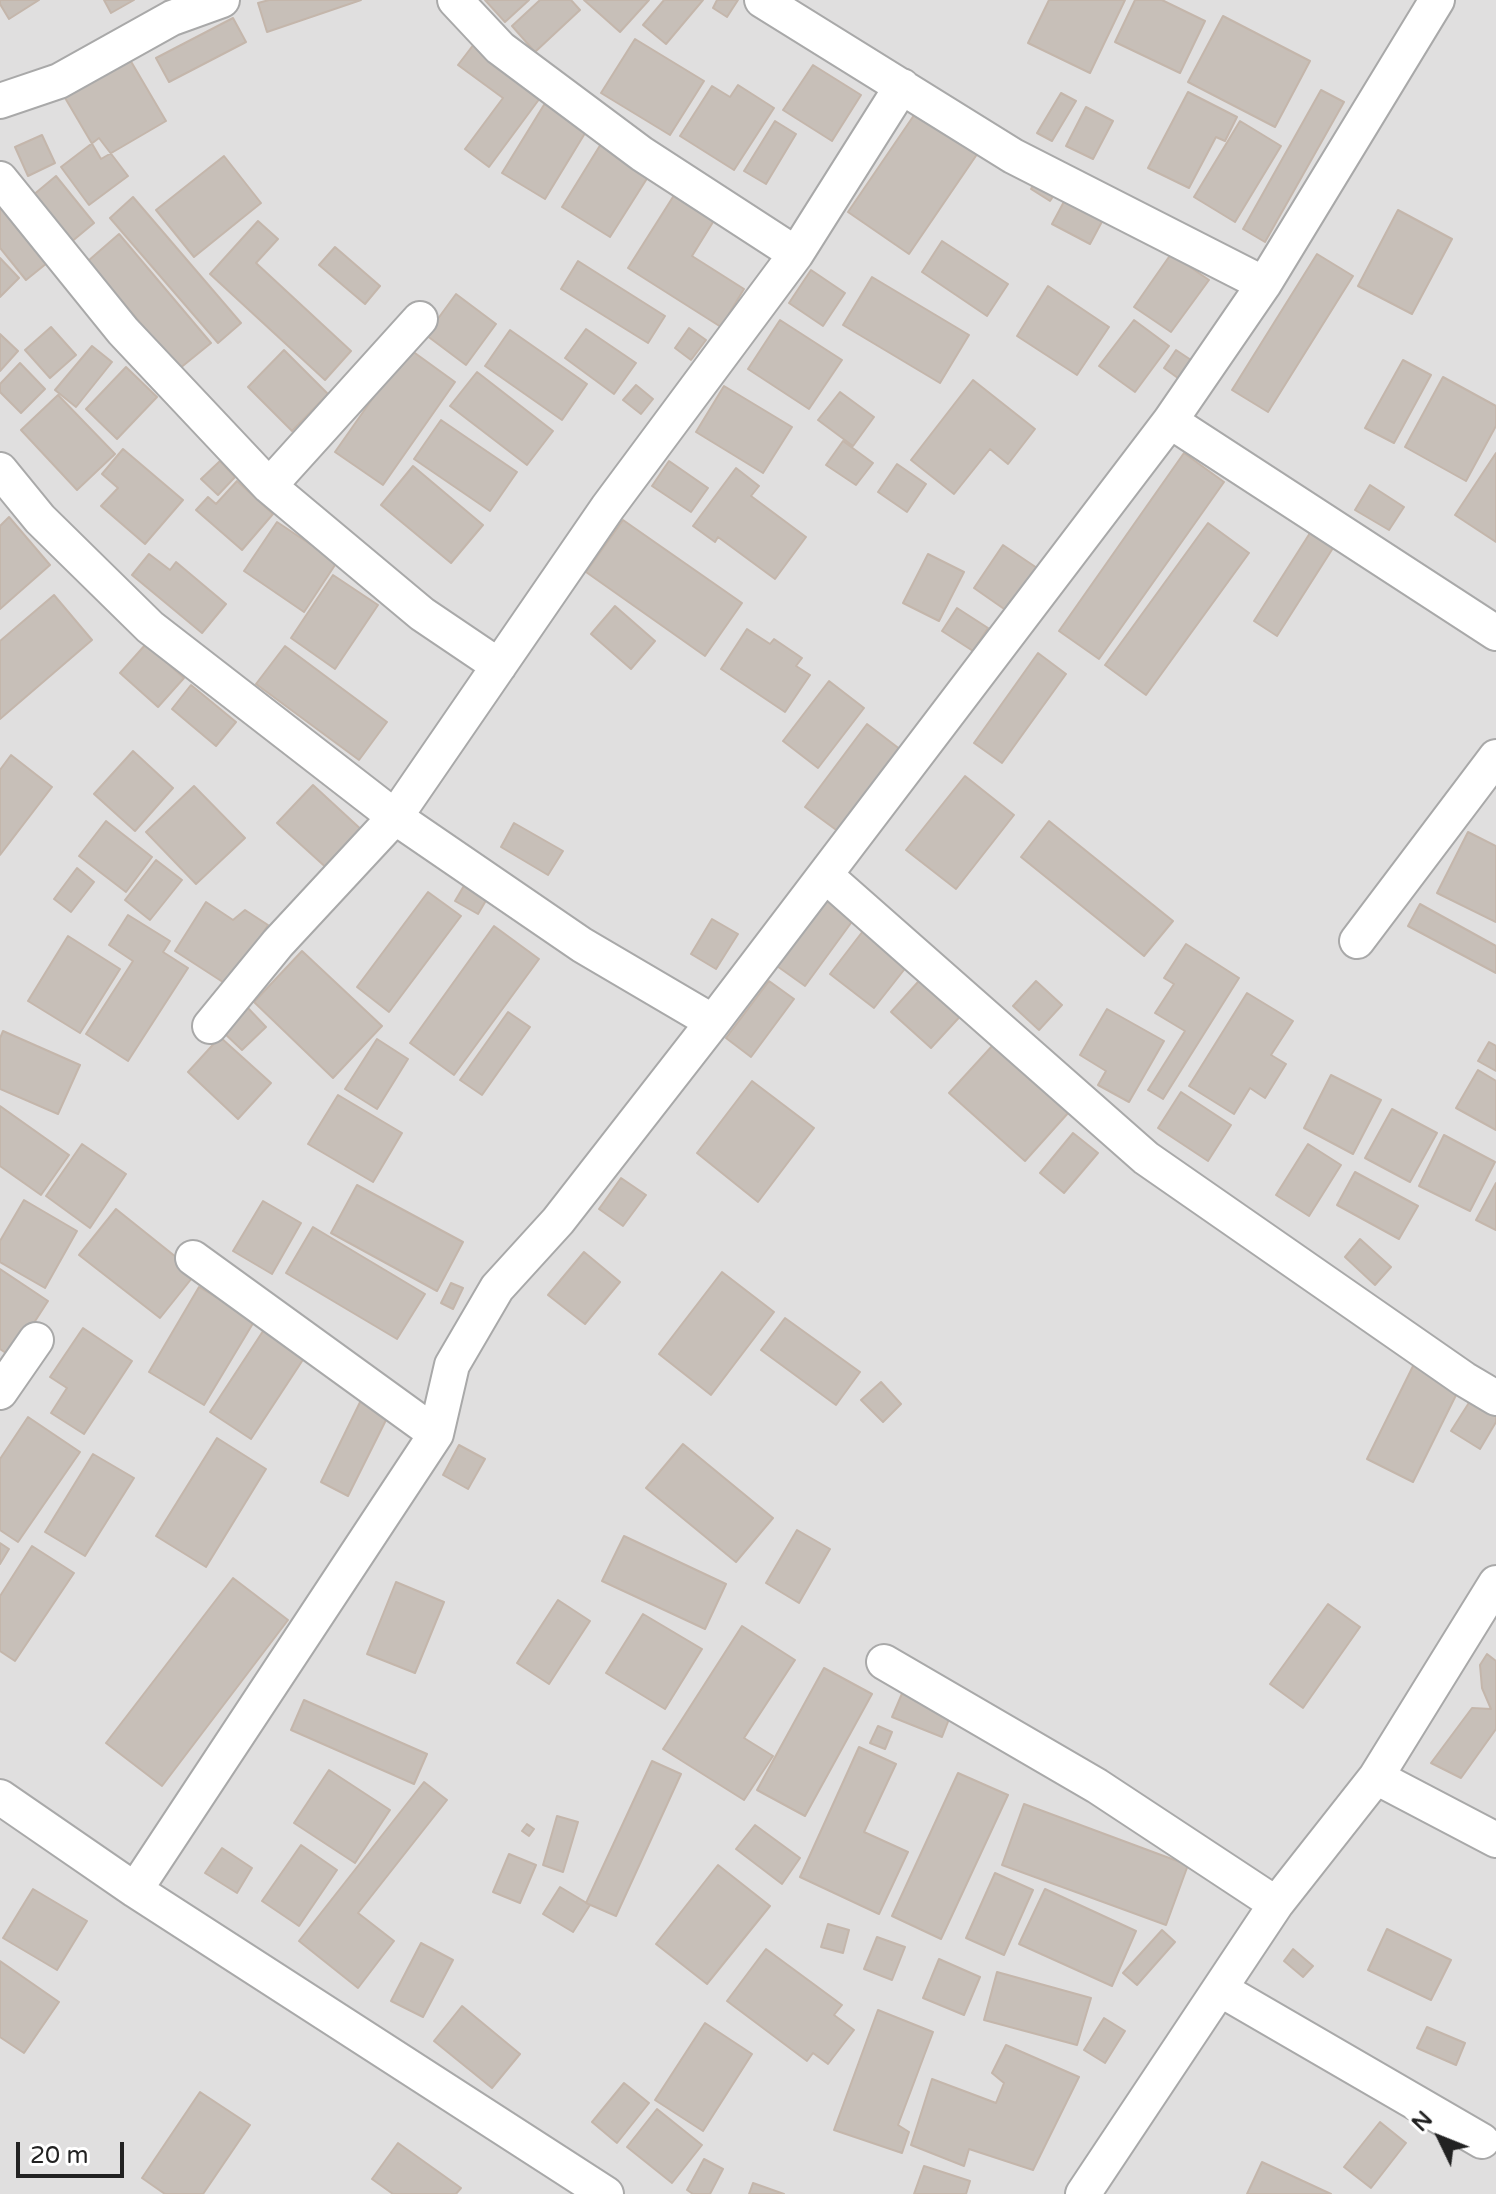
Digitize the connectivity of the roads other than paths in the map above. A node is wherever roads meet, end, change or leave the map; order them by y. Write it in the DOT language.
graph roads {
  1 [pos="222,0"];
  2 [pos="455,0"];
  3 [pos="762,0"];
  4 [pos="1437,0"];
  5 [pos="902,86"];
  6 [pos="0,101"];
  7 [pos="0,179"];
  8 [pos="796,254"];
  9 [pos="1264,284"];
  10 [pos="420,319"];
  11 [pos="1170,421"];
  12 [pos="0,470"];
  13 [pos="269,486"];
  14 [pos="1496,633"];
  15 [pos="499,666"];
  16 [pos="1496,757"];
  17 [pos="395,817"];
  18 [pos="825,875"];
  19 [pos="1357,941"];
  20 [pos="713,1022"];
  21 [pos="210,1026"];
  22 [pos="193,1258"];
  23 [pos="36,1340"];
  24 [pos="0,1392"];
  25 [pos="1496,1398"];
  26 [pos="436,1434"];
  27 [pos="1496,1583"];
  28 [pos="884,1662"];
  29 [pos="1376,1777"];
  30 [pos="0,1797"];
  31 [pos="1496,1840"];
  32 [pos="135,1890"];
  33 [pos="1276,1904"];
  34 [pos="1220,1989"];
  35 [pos="1482,2141"];
  36 [pos="606,2194"];
  37 [pos="1083,2194"];
  1 -- 6 [label="street"];
  2 -- 8 [label="street"];
  3 -- 5 [label="street"];
  4 -- 9 [label="street"];
  5 -- 8 [label="street"];
  5 -- 9 [label="street"];
  7 -- 13 [label="street"];
  8 -- 15 [label="street"];
  9 -- 11 [label="street"];
  10 -- 13 [label="street"];
  11 -- 14 [label="street"];
  11 -- 18 [label="street"];
  12 -- 17 [label="street"];
  13 -- 15 [label="street"];
  15 -- 17 [label="street"];
  16 -- 19 [label="street"];
  17 -- 20 [label="street"];
  17 -- 21 [label="street"];
  18 -- 20 [label="street"];
  18 -- 25 [label="street"];
  20 -- 26 [label="street"];
  22 -- 26 [label="street"];
  23 -- 24 [label="street"];
  26 -- 32 [label="street"];
  27 -- 29 [label="street"];
  28 -- 33 [label="street"];
  29 -- 31 [label="street"];
  29 -- 33 [label="street"];
  30 -- 32 [label="street"];
  32 -- 36 [label="street"];
  33 -- 34 [label="street"];
  34 -- 35 [label="street"];
  34 -- 37 [label="street"];
}
